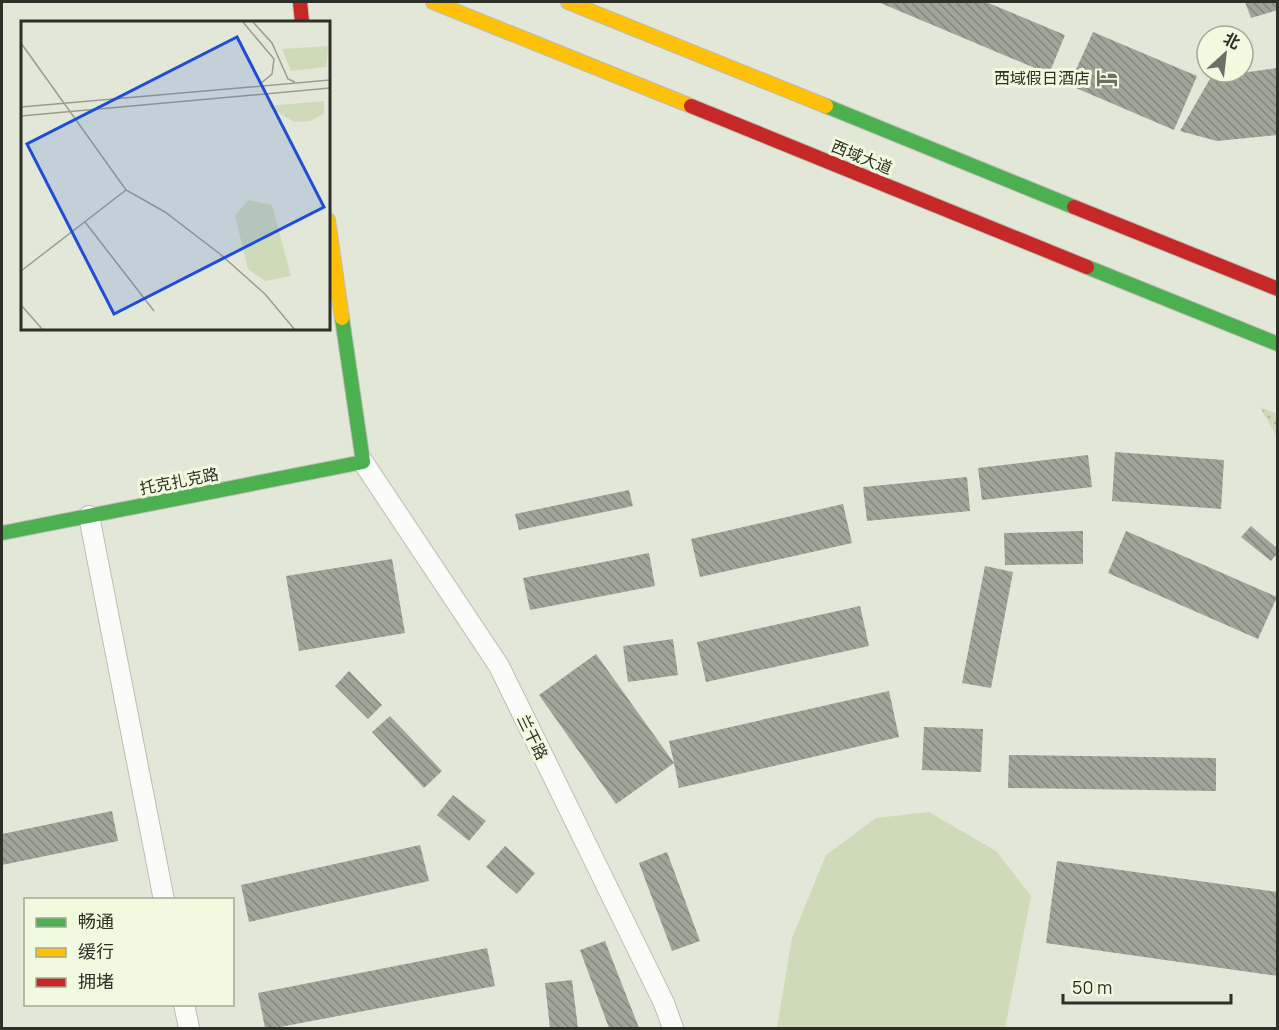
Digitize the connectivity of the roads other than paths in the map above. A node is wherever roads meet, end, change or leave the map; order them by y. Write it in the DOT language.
graph roads {
  1 [pos="300,2"];
  2 [pos="433,2"];
  3 [pos="568,2"];
  4 [pos="302,21"];
  5 [pos="330,234"];
  6 [pos="1271,283"];
  7 [pos="1278,290"];
  8 [pos="1278,344"];
  9 [pos="363,462"];
  10 [pos="89,516"];
  11 [pos="2,533"];
  12 [pos="164,898"];
  13 [pos="184,1006"];
  14 [pos="189,1029"];
  15 [pos="673,1029"];
  1 -- 4 [label="main road"];
  2 -- 8 [label="main road, 西域大道"];
  3 -- 6 [label="main road, 西域大道"];
  5 -- 9 [label="main road"];
  6 -- 7 [label="main road, 西域大道"];
  9 -- 10 [label="main road, 托克扎克路"];
  9 -- 15 [label="street, 兰干路"];
  10 -- 11 [label="main road, 托克扎克路"];
  10 -- 12 [label="street"];
  13 -- 14 [label="street"];
}
